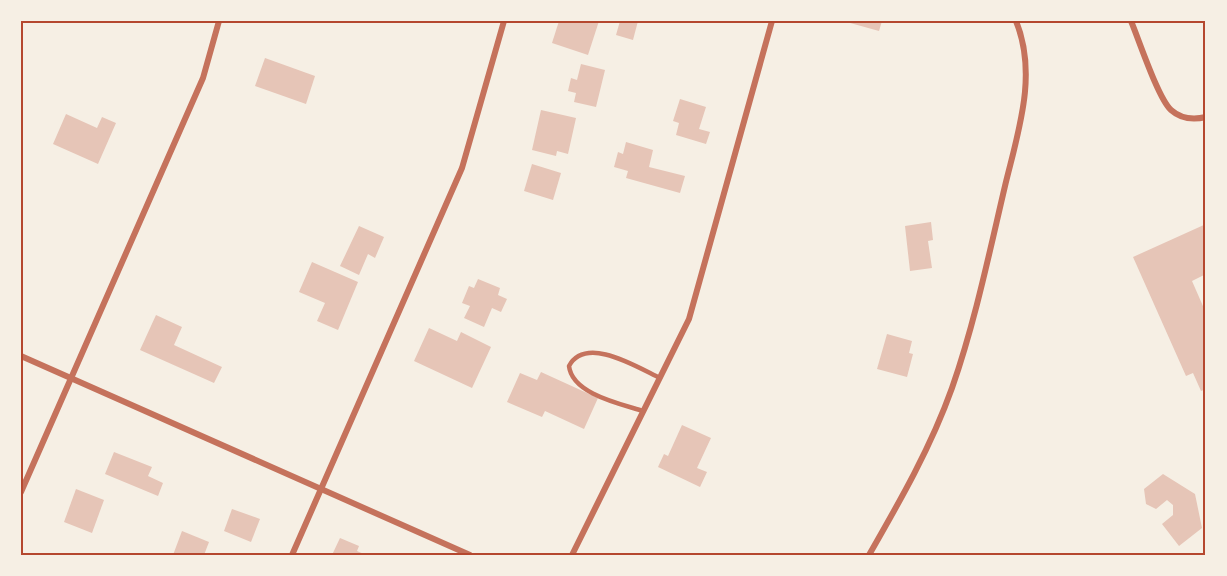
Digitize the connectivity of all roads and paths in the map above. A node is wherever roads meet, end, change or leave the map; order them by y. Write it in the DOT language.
graph roads {
  1 [pos="219,21"];
  2 [pos="504,21"];
  3 [pos="772,21"];
  4 [pos="1016,21"];
  5 [pos="1131,21"];
  6 [pos="1206,117"];
  7 [pos="21,356"];
  8 [pos="71,378"];
  9 [pos="660,378"];
  10 [pos="643,411"];
  11 [pos="320,488"];
  12 [pos="21,492"];
  13 [pos="292,555"];
  14 [pos="470,555"];
  15 [pos="572,555"];
  16 [pos="869,555"];
  1 -- 8 [label="street"];
  2 -- 11 [label="street"];
  3 -- 9 [label="street"];
  4 -- 16 [label="street"];
  5 -- 6 [label="street"];
  7 -- 8 [label="street"];
  8 -- 11 [label="street"];
  8 -- 12 [label="street"];
  9 -- 10 [label="street"];
  9 -- 10 [label="lane"];
  10 -- 15 [label="street"];
  11 -- 13 [label="street"];
  11 -- 14 [label="street"];
}
